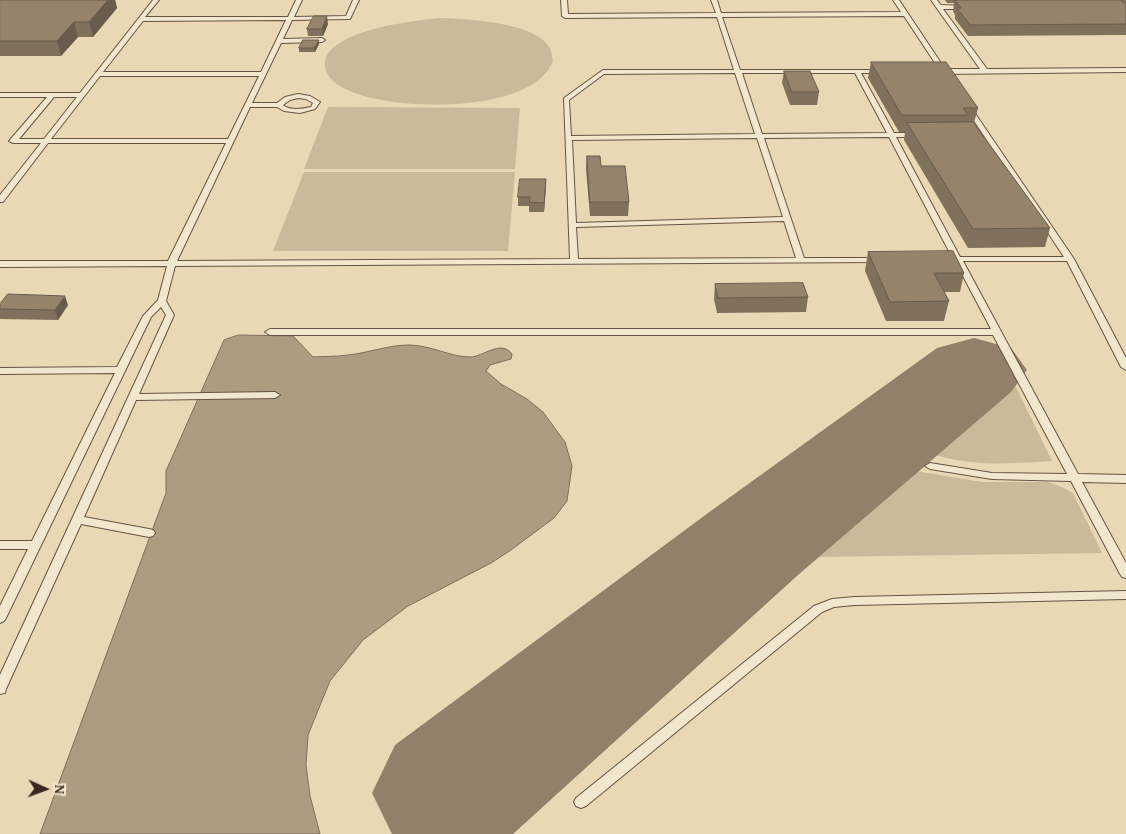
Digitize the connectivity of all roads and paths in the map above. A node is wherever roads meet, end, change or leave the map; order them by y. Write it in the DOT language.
graph roads {
  1 [pos="156,0"];
  2 [pos="299,0"];
  3 [pos="356,0"];
  4 [pos="564,0"];
  5 [pos="714,0"];
  6 [pos="896,0"];
  7 [pos="934,0"];
  8 [pos="939,7"];
  9 [pos="976,7"];
  10 [pos="906,14"];
  11 [pos="719,15"];
  12 [pos="290,18"];
  13 [pos="141,19"];
  14 [pos="279,40"];
  15 [pos="322,40"];
  16 [pos="1126,70"];
  17 [pos="738,71"];
  18 [pos="857,71"];
  19 [pos="896,71"];
  20 [pos="934,71"];
  21 [pos="944,71"];
  22 [pos="985,71"];
  23 [pos="98,74"];
  24 [pos="263,74"];
  25 [pos="949,79"];
  26 [pos="0,95"];
  27 [pos="52,95"];
  28 [pos="82,95"];
  29 [pos="965,103"];
  30 [pos="279,105"];
  31 [pos="248,106"];
  32 [pos="929,135"];
  33 [pos="977,135"];
  34 [pos="986,135"];
  35 [pos="760,136"];
  36 [pos="891,136"];
  37 [pos="568,138"];
  38 [pos="46,141"];
  39 [pos="231,141"];
  40 [pos="0,200"];
  41 [pos="787,219"];
  42 [pos="572,225"];
  43 [pos="938,259"];
  44 [pos="958,259"];
  45 [pos="1070,259"];
  46 [pos="801,260"];
  47 [pos="889,260"];
  48 [pos="574,261"];
  49 [pos="172,262"];
  50 [pos="0,264"];
  51 [pos="162,300"];
  52 [pos="270,332"];
  53 [pos="996,332"];
  54 [pos="1126,367"];
  55 [pos="119,370"];
  56 [pos="0,371"];
  57 [pos="275,395"];
  58 [pos="132,397"];
  59 [pos="930,466"];
  60 [pos="1074,478"];
  61 [pos="1126,479"];
  62 [pos="77,519"];
  63 [pos="149,532"];
  64 [pos="0,545"];
  65 [pos="35,545"];
  66 [pos="1126,574"];
  67 [pos="1126,595"];
  68 [pos="0,618"];
  69 [pos="0,689"];
  70 [pos="581,802"];
  1 -- 13 [label="lane"];
  2 -- 12 [label="lane"];
  3 -- 12 [label="lane"];
  4 -- 11 [label="lane"];
  5 -- 11 [label="lane"];
  6 -- 10 [label="lane"];
  7 -- 8 [label="lane"];
  8 -- 9 [label="lane"];
  8 -- 22 [label="lane"];
  10 -- 11 [label="lane"];
  10 -- 21 [label="lane"];
  11 -- 17 [label="lane"];
  12 -- 13 [label="lane"];
  12 -- 14 [label="lane"];
  13 -- 23 [label="lane"];
  14 -- 15 [label="lane"];
  14 -- 24 [label="lane"];
  16 -- 22 [label="lane"];
  17 -- 18 [label="lane"];
  17 -- 35 [label="lane"];
  17 -- 37 [label="lane"];
  18 -- 19 [label="lane"];
  18 -- 36 [label="lane"];
  20 -- 21 [label="lane"];
  21 -- 22 [label="lane"];
  21 -- 25 [label="lane"];
  23 -- 24 [label="lane"];
  23 -- 28 [label="lane"];
  24 -- 31 [label="lane"];
  26 -- 27 [label="lane"];
  27 -- 28 [label="lane"];
  27 -- 38 [label="lane"];
  28 -- 38 [label="lane"];
  29 -- 34 [label="lane"];
  30 -- 30 [label="lane"];
  30 -- 31 [label="lane"];
  31 -- 39 [label="lane"];
  32 -- 36 [label="lane"];
  33 -- 34 [label="lane"];
  34 -- 45 [label="lane"];
  35 -- 36 [label="lane"];
  35 -- 37 [label="lane"];
  35 -- 41 [label="lane"];
  36 -- 44 [label="lane"];
  37 -- 42 [label="lane"];
  38 -- 39 [label="lane"];
  38 -- 40 [label="lane"];
  39 -- 49 [label="lane"];
  41 -- 42 [label="lane"];
  41 -- 46 [label="lane"];
  42 -- 48 [label="lane"];
  43 -- 44 [label="lane"];
  44 -- 45 [label="lane"];
  44 -- 53 [label="lane"];
  45 -- 54 [label="lane"];
  46 -- 47 [label="lane"];
  46 -- 48 [label="lane"];
  48 -- 49 [label="lane"];
  49 -- 50 [label="lane"];
  49 -- 51 [label="lane"];
  51 -- 55 [label="lane"];
  51 -- 58 [label="lane"];
  52 -- 53 [label="lane"];
  53 -- 60 [label="lane"];
  55 -- 56 [label="lane"];
  55 -- 65 [label="lane"];
  57 -- 58 [label="lane"];
  58 -- 62 [label="lane"];
  59 -- 60 [label="lane"];
  60 -- 61 [label="lane"];
  60 -- 66 [label="lane"];
  62 -- 63 [label="lane"];
  62 -- 69 [label="lane"];
  64 -- 65 [label="lane"];
  65 -- 68 [label="lane"];
  67 -- 70 [label="lane"];
}
